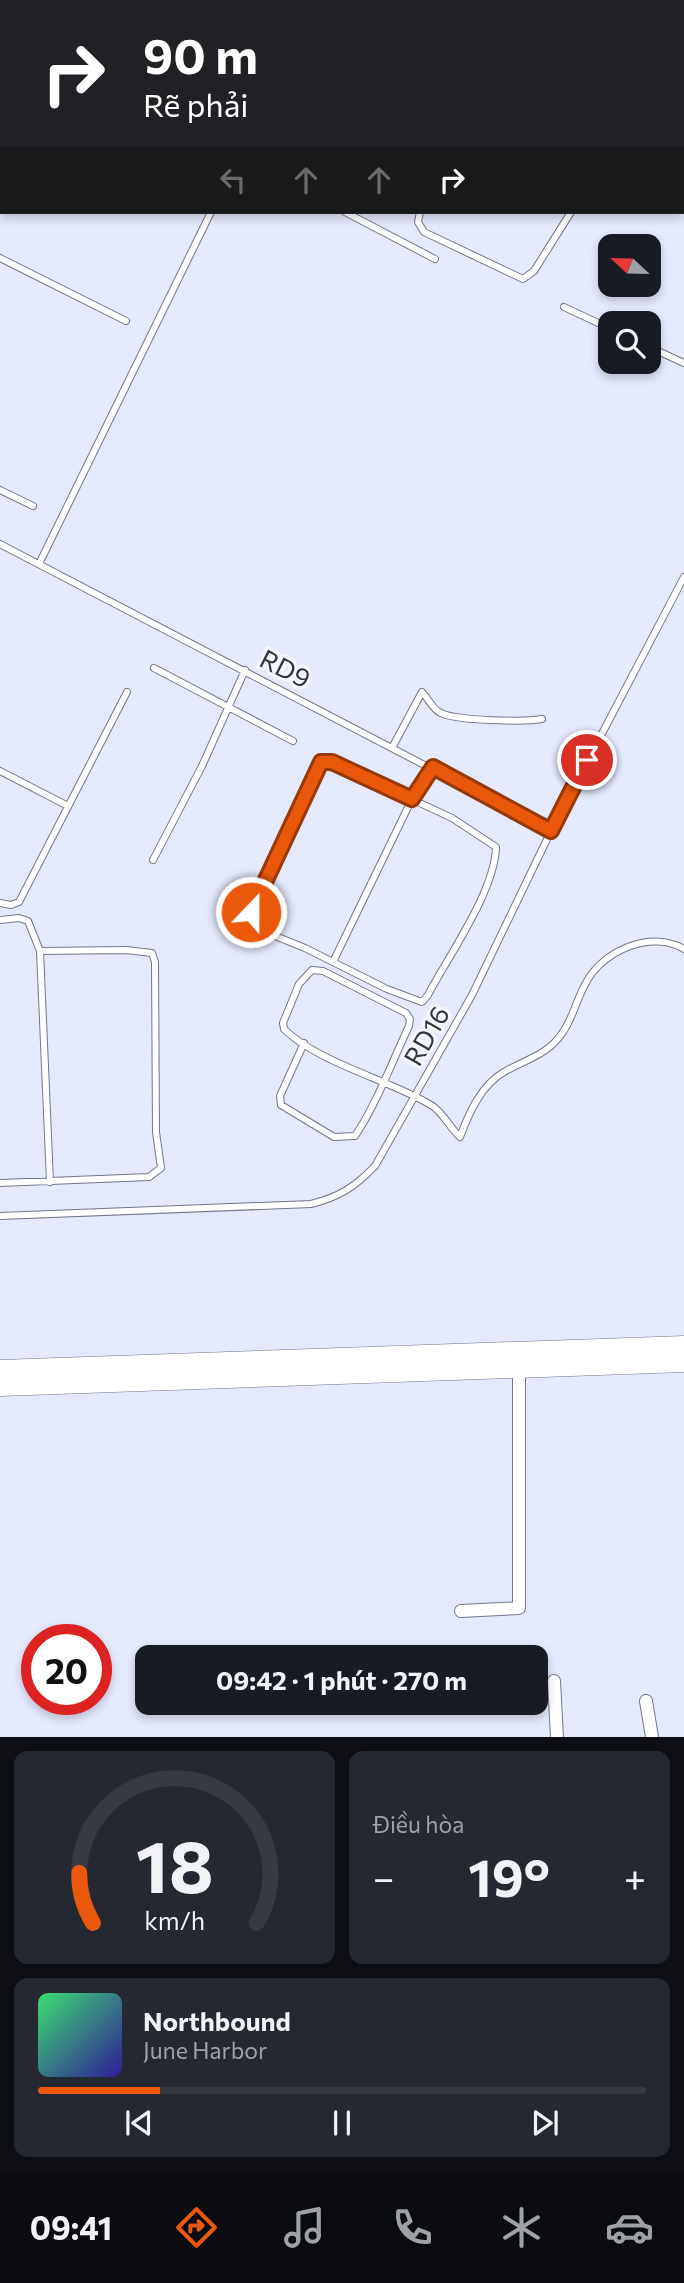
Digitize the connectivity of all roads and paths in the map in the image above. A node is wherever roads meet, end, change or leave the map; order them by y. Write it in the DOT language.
graph roads {
  1 [pos="210,214"];
  2 [pos="349,214"];
  3 [pos="420,214"];
  4 [pos="570,214"];
  5 [pos="0,258"];
  6 [pos="435,259"];
  7 [pos="565,307"];
  8 [pos="126,321"];
  9 [pos="598,323"];
  10 [pos="661,352"];
  11 [pos="684,363"];
  12 [pos="0,490"];
  13 [pos="33,506"];
  14 [pos="0,544"];
  15 [pos="39,564"];
  16 [pos="684,578"];
  17 [pos="153,668"];
  18 [pos="245,670"];
  19 [pos="128,692"];
  20 [pos="229,705"];
  21 [pos="542,719"];
  22 [pos="293,741"];
  23 [pos="393,746"];
  24 [pos="433,767"];
  25 [pos="0,771"];
  26 [pos="412,799"];
  27 [pos="68,806"];
  28 [pos="551,831"];
  29 [pos="153,860"];
  30 [pos="0,903"];
  31 [pos="0,920"];
  32 [pos="684,949"];
  33 [pos="40,951"];
  34 [pos="333,962"];
  35 [pos="304,1043"];
  36 [pos="382,1082"];
  37 [pos="414,1098"];
  38 [pos="0,1182"];
  39 [pos="50,1182"];
  40 [pos="0,1216"];
  41 [pos="684,1345"];
  42 [pos="519,1358"];
  43 [pos="684,1363"];
  44 [pos="0,1369"];
  45 [pos="0,1387"];
  46 [pos="461,1611"];
  47 [pos="554,1681"];
  48 [pos="646,1701"];
  49 [pos="558,1737"];
  50 [pos="652,1737"];
  1 -- 15 [label="lane"];
  2 -- 6 [label="lane"];
  3 -- 4 [label="lane"];
  5 -- 8 [label="lane"];
  7 -- 9 [label="lane"];
  10 -- 11 [label="lane"];
  12 -- 13 [label="lane"];
  14 -- 15 [label="lane, RD9"];
  15 -- 18 [label="lane, RD9"];
  16 -- 28 [label="lane, RD16"];
  17 -- 20 [label="lane"];
  18 -- 20 [label="lane"];
  18 -- 23 [label="lane, RD9"];
  19 -- 27 [label="lane"];
  20 -- 22 [label="lane"];
  20 -- 29 [label="lane"];
  21 -- 23 [label="lane"];
  23 -- 24 [label="lane, RD9"];
  24 -- 26 [label="lane"];
  24 -- 28 [label="lane, RD9"];
  25 -- 27 [label="lane"];
  26 -- 34 [label="lane"];
  26 -- 34 [label="lane"];
  26 -- 34 [label="lane"];
  27 -- 30 [label="lane"];
  28 -- 37 [label="lane, RD16"];
  31 -- 33 [label="lane"];
  32 -- 37 [label="lane"];
  33 -- 39 [label="lane"];
  33 -- 39 [label="lane"];
  35 -- 36 [label="lane"];
  35 -- 36 [label="lane"];
  35 -- 36 [label="lane"];
  36 -- 37 [label="lane"];
  37 -- 40 [label="lane, RD16"];
  38 -- 39 [label="lane"];
  41 -- 42 [label="main road"];
  42 -- 43 [label="main road"];
  42 -- 44 [label="main road"];
  42 -- 45 [label="main road"];
  42 -- 46 [label="street"];
  47 -- 49 [label="street"];
  48 -- 50 [label="street"];
}
